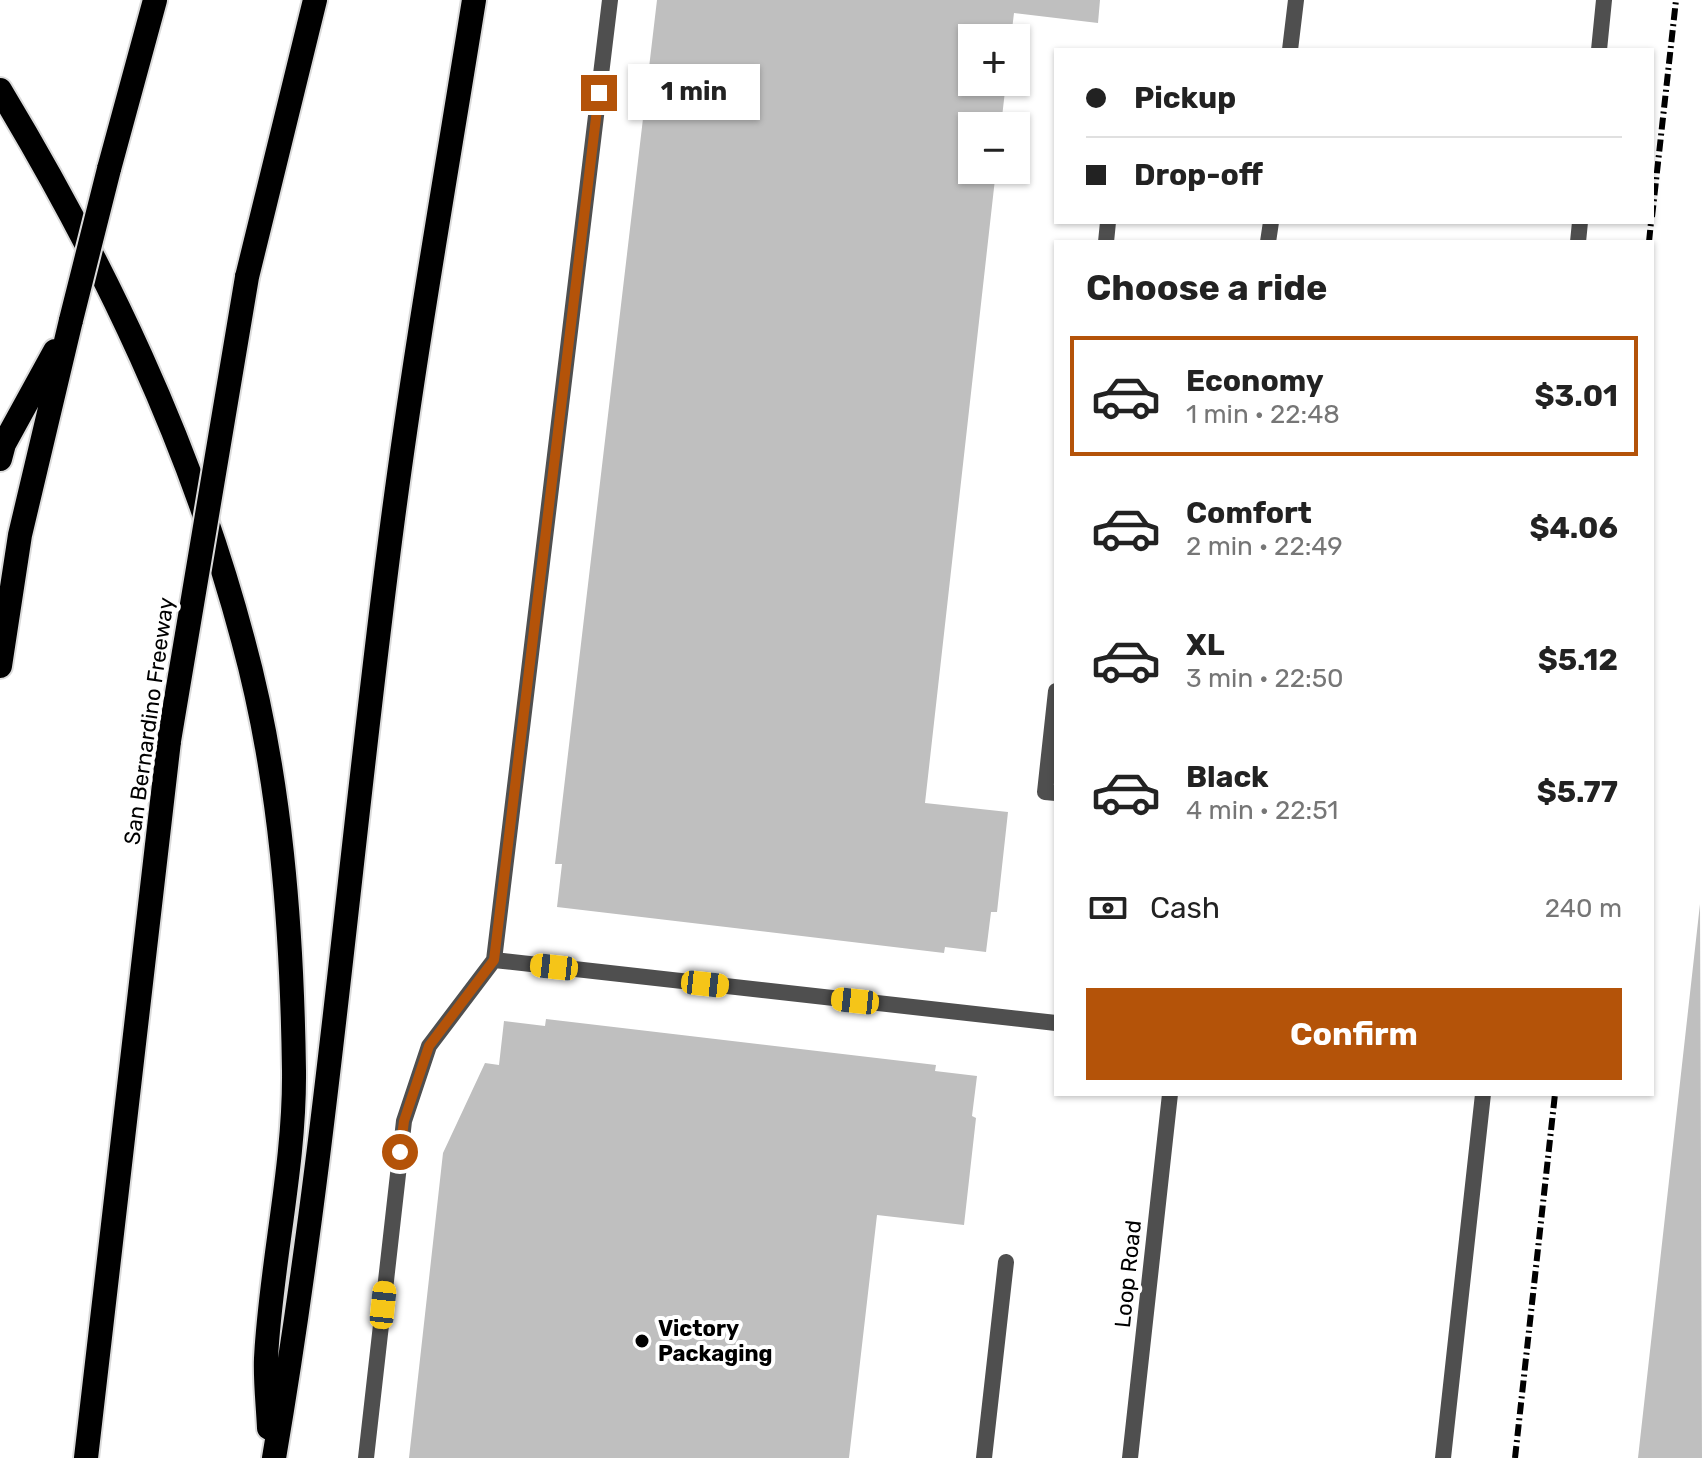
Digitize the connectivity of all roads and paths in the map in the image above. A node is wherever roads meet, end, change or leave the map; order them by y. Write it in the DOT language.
graph roads {
  1 [pos="155,0"];
  2 [pos="315,0"];
  3 [pos="474,0"];
  4 [pos="610,0"];
  5 [pos="1296,0"];
  6 [pos="1604,0"];
  7 [pos="1290,48"];
  8 [pos="1599,48"];
  9 [pos="0,90"];
  10 [pos="71,320"];
  11 [pos="0,459"];
  12 [pos="0,666"];
  13 [pos="1054,709"];
  14 [pos="1054,793"];
  15 [pos="494,960"];
  16 [pos="1054,1023"];
  17 [pos="1170,1096"];
  18 [pos="1483,1096"];
  19 [pos="1006,1262"];
  20 [pos="86,1458"];
  21 [pos="272,1458"];
  22 [pos="366,1458"];
  23 [pos="984,1458"];
  24 [pos="1130,1458"];
  25 [pos="1443,1458"];
  1 -- 10 [label="highway, bridge"];
  2 -- 20 [label="highway, San Bernardino Freeway, bridge"];
  3 -- 21 [label="highway"];
  4 -- 15 [label="lane"];
  5 -- 7 [label="lane"];
  6 -- 8 [label="lane"];
  9 -- 21 [label="highway"];
  10 -- 11 [label="highway"];
  10 -- 12 [label="highway"];
  13 -- 14 [label="lane"];
  15 -- 16 [label="lane"];
  15 -- 22 [label="lane"];
  17 -- 24 [label="lane, Loop Road"];
  18 -- 25 [label="lane"];
  19 -- 23 [label="lane"];
}
